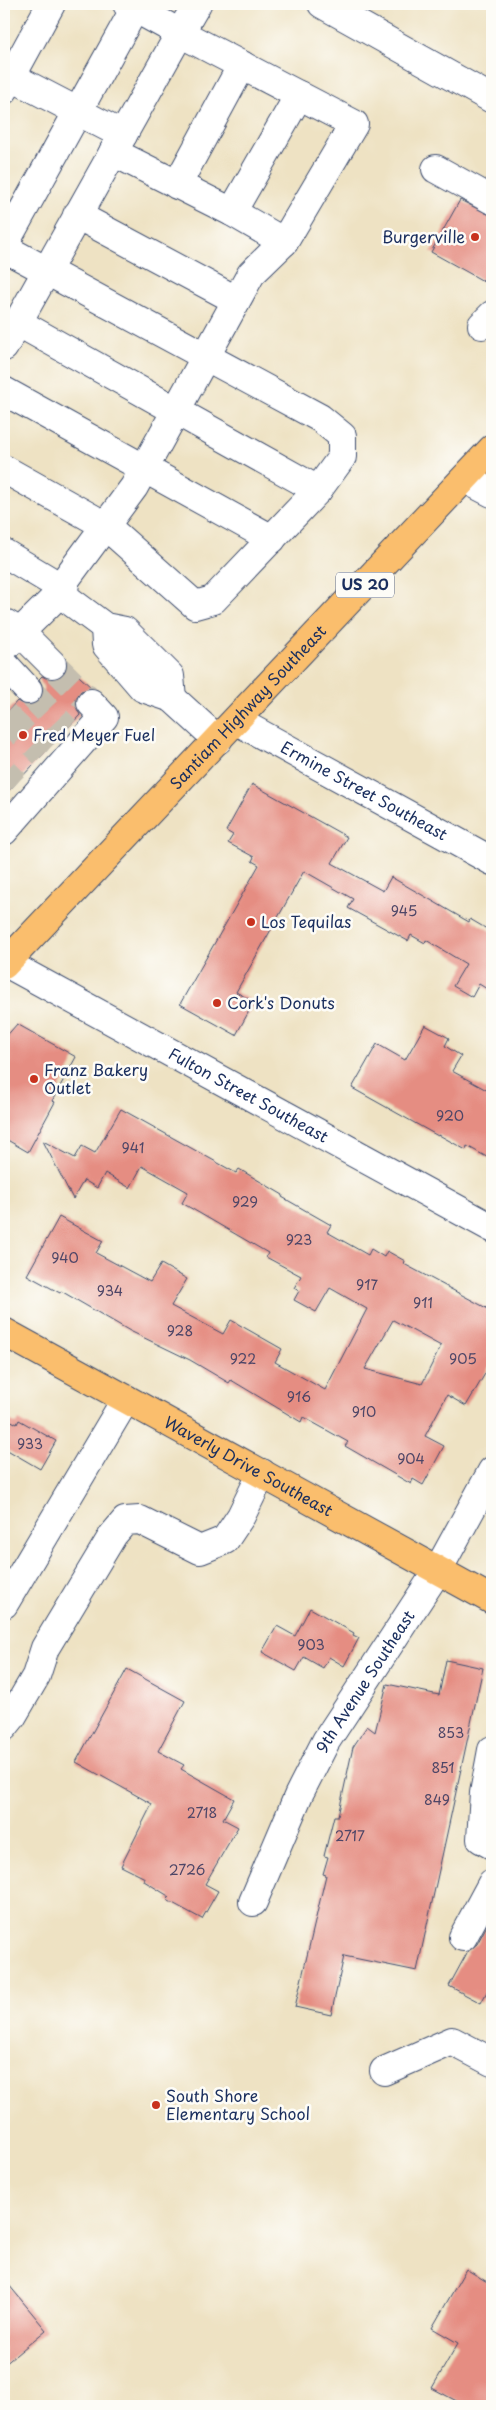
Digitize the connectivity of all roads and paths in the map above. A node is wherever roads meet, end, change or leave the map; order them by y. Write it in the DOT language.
graph roads {
  1 [pos="51,4"];
  2 [pos="197,4"];
  3 [pos="322,4"];
  4 [pos="131,6"];
  5 [pos="180,33"];
  6 [pos="242,65"];
  7 [pos="6,80"];
  8 [pos="299,95"];
  9 [pos="492,99"];
  10 [pos="77,111"];
  11 [pos="118,144"];
  12 [pos="436,169"];
  13 [pos="177,185"];
  14 [pos="492,200"];
  15 [pos="232,212"];
  16 [pos="77,215"];
  17 [pos="284,242"];
  18 [pos="4,246"];
  19 [pos="45,272"];
  20 [pos="236,300"];
  21 [pos="17,322"];
  22 [pos="4,347"];
  23 [pos="206,356"];
  24 [pos="4,391"];
  25 [pos="176,410"];
  26 [pos="492,449"];
  27 [pos="144,468"];
  28 [pos="4,469"];
  29 [pos="465,478"];
  30 [pos="318,490"];
  31 [pos="492,493"];
  32 [pos="106,526"];
  33 [pos="272,539"];
  34 [pos="4,553"];
  35 [pos="64,589"];
  36 [pos="9,634"];
  37 [pos="4,664"];
  38 [pos="52,664"];
  39 [pos="28,690"];
  40 [pos="91,703"];
  41 [pos="237,721"];
  42 [pos="218,740"];
  43 [pos="4,830"];
  44 [pos="492,860"];
  45 [pos="5,964"];
  46 [pos="492,1228"];
  47 [pos="4,1332"];
  48 [pos="126,1399"];
  49 [pos="492,1471"];
  50 [pos="262,1473"];
  51 [pos="438,1570"];
  52 [pos="492,1600"];
  53 [pos="4,1604"];
  54 [pos="4,1727"];
  55 [pos="492,1750"];
  56 [pos="492,1845"];
  57 [pos="492,1883"];
  58 [pos="253,1902"];
  59 [pos="462,1937"];
  60 [pos="492,2062"];
  61 [pos="384,2071"];
  1 -- 7 [label="street"];
  2 -- 5 [label="street"];
  3 -- 9 [label="street"];
  4 -- 5 [label="street"];
  4 -- 10 [label="street"];
  5 -- 6 [label="street"];
  5 -- 11 [label="street"];
  6 -- 8 [label="street"];
  6 -- 13 [label="street"];
  7 -- 10 [label="street"];
  8 -- 15 [label="street"];
  8 -- 17 [label="street"];
  10 -- 11 [label="street"];
  10 -- 18 [label="street"];
  11 -- 13 [label="street"];
  11 -- 16 [label="street"];
  12 -- 14 [label="street"];
  13 -- 15 [label="street"];
  15 -- 17 [label="street"];
  16 -- 19 [label="street"];
  16 -- 20 [label="street"];
  17 -- 20 [label="street"];
  18 -- 19 [label="street"];
  19 -- 21 [label="street"];
  19 -- 23 [label="street"];
  20 -- 23 [label="street"];
  21 -- 22 [label="street"];
  21 -- 25 [label="street"];
  23 -- 25 [label="street"];
  23 -- 30 [label="street"];
  24 -- 27 [label="street"];
  25 -- 27 [label="street"];
  25 -- 30 [label="street"];
  26 -- 29 [label="main road, Santiam Highway Southeast / US 20"];
  27 -- 32 [label="street"];
  27 -- 33 [label="street"];
  28 -- 32 [label="street"];
  29 -- 31 [label="street"];
  29 -- 41 [label="main road, Santiam Highway Southeast / US 20"];
  30 -- 33 [label="street"];
  32 -- 33 [label="street"];
  32 -- 35 [label="street"];
  34 -- 35 [label="street"];
  35 -- 36 [label="street"];
  35 -- 42 [label="street"];
  36 -- 38 [label="street"];
  37 -- 39 [label="street"];
  40 -- 43 [label="street"];
  41 -- 42 [label="main road, Santiam Highway Southeast / US 20"];
  41 -- 44 [label="street, Ermine Street Southeast"];
  42 -- 45 [label="main road, Santiam Highway Southeast / US 20"];
  45 -- 46 [label="street, Fulton Street Southeast"];
  47 -- 48 [label="main road, Waverly Drive Southeast"];
  48 -- 50 [label="main road, Waverly Drive Southeast"];
  48 -- 53 [label="street"];
  49 -- 51 [label="street, 9th Avenue Southeast"];
  50 -- 51 [label="main road, Waverly Drive Southeast"];
  50 -- 54 [label="street"];
  51 -- 52 [label="main road, Waverly Drive Southeast"];
  51 -- 58 [label="street, 9th Avenue Southeast"];
  55 -- 56 [label="street"];
  57 -- 59 [label="street"];
  60 -- 61 [label="street"];
}
